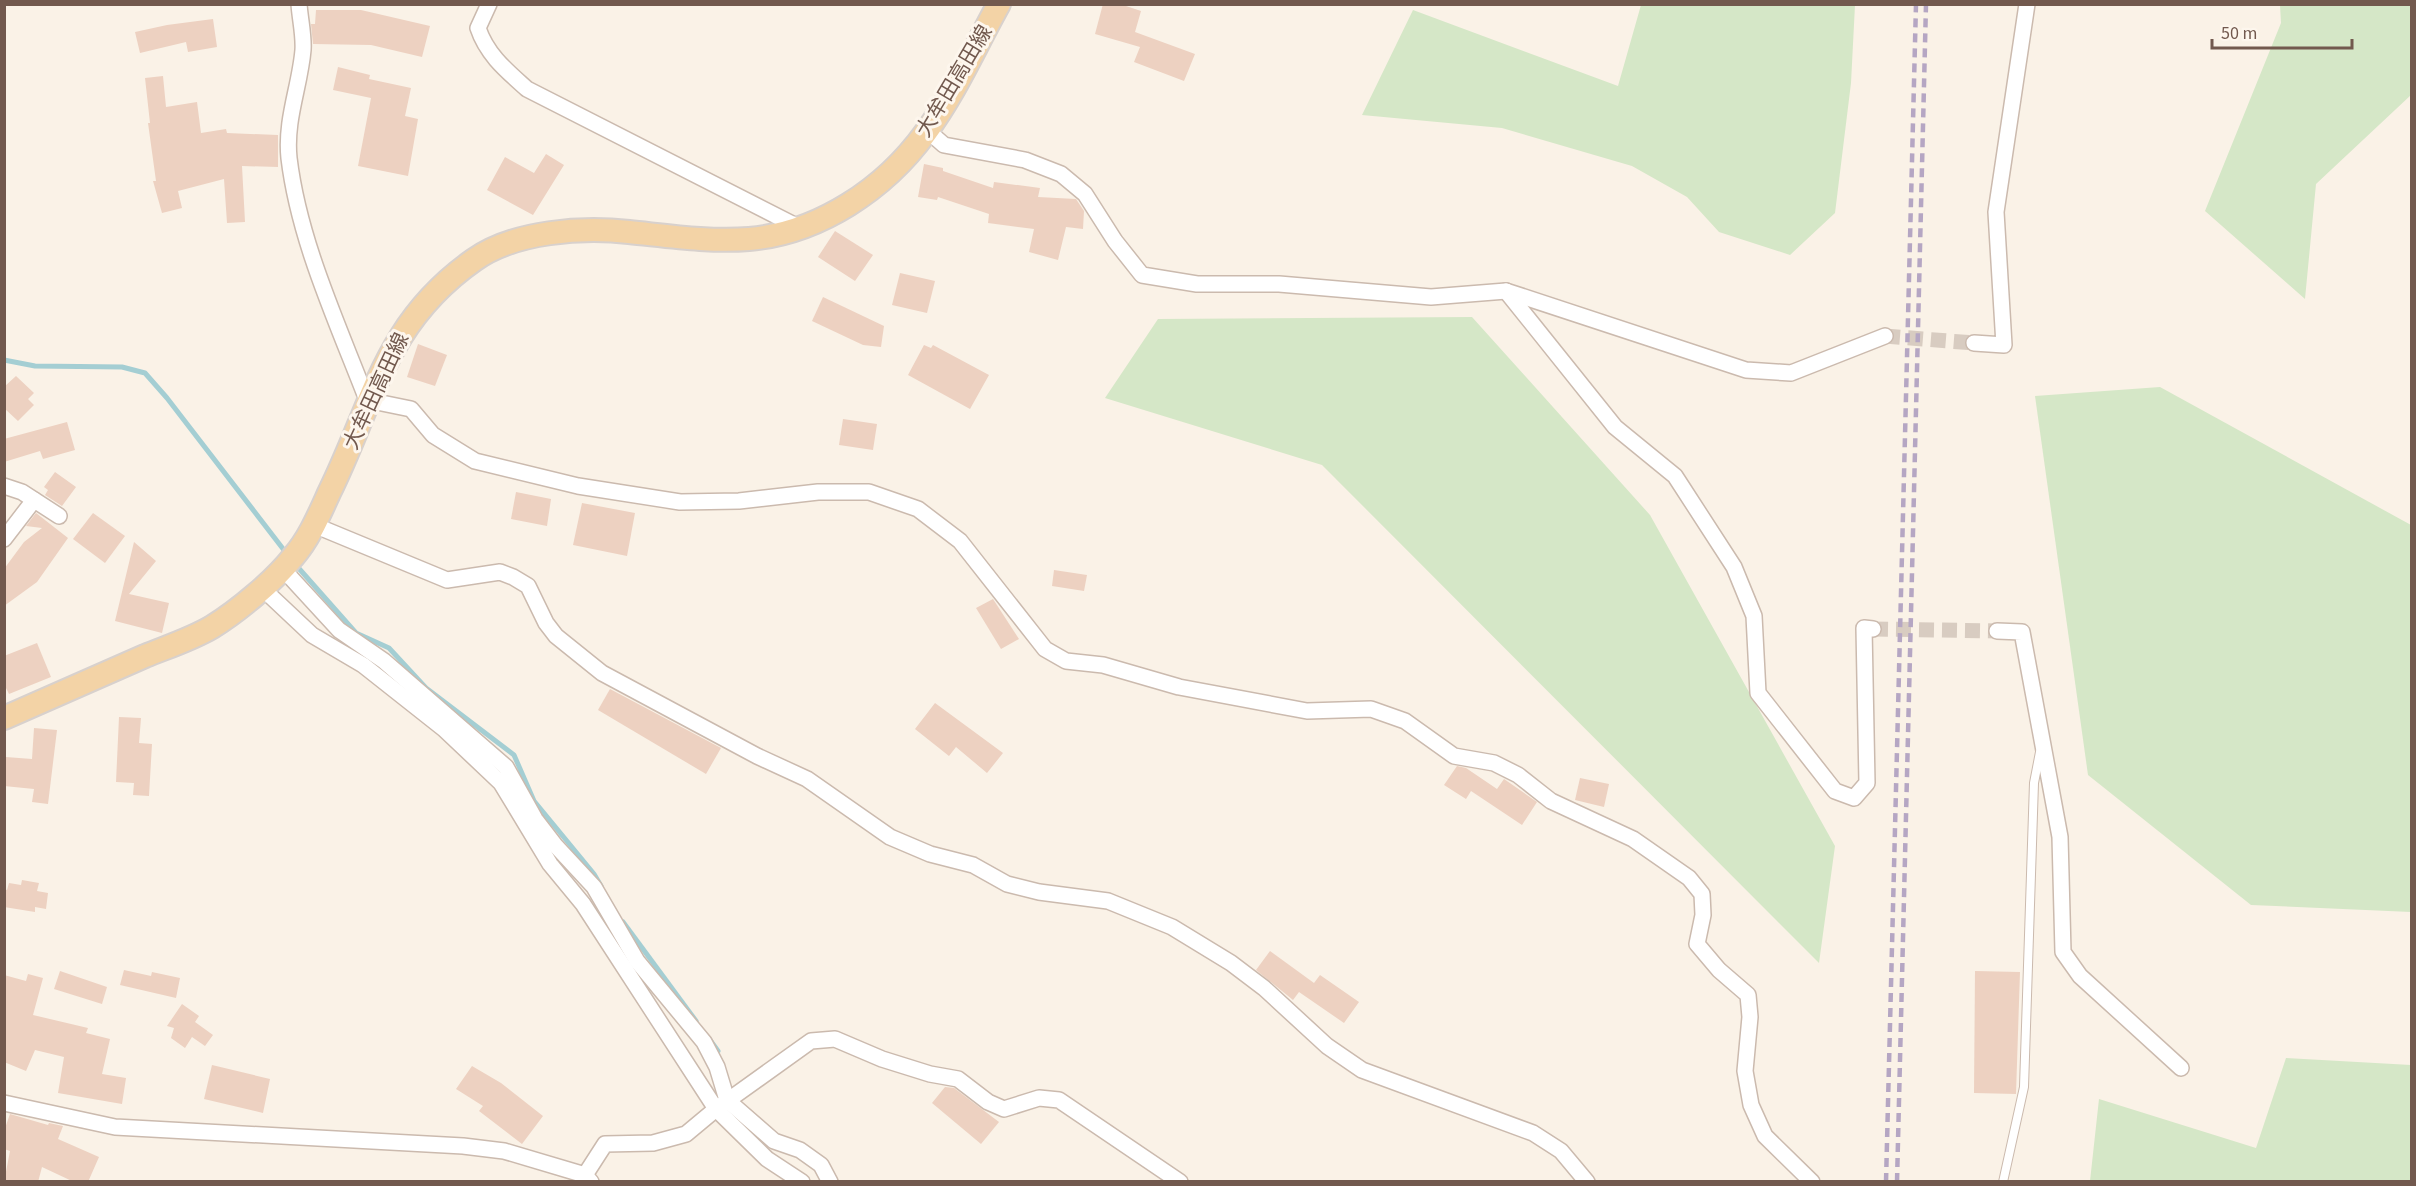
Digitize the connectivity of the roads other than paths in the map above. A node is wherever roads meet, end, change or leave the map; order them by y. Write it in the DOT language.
graph roads {
  1 [pos="299,4"];
  2 [pos="489,4"];
  3 [pos="999,4"];
  4 [pos="2027,4"];
  5 [pos="928,131"];
  6 [pos="802,229"];
  7 [pos="1506,291"];
  8 [pos="1885,336"];
  9 [pos="1974,343"];
  10 [pos="367,400"];
  11 [pos="4,486"];
  12 [pos="34,500"];
  13 [pos="59,516"];
  14 [pos="314,525"];
  15 [pos="4,539"];
  16 [pos="282,568"];
  17 [pos="262,588"];
  18 [pos="1874,628"];
  19 [pos="1997,631"];
  20 [pos="4,718"];
  21 [pos="2041,744"];
  22 [pos="2181,1068"];
  23 [pos="4,1103"];
  24 [pos="722,1105"];
  25 [pos="588,1178"];
  26 [pos="802,1182"];
  27 [pos="830,1182"];
  28 [pos="1180,1182"];
  29 [pos="1587,1182"];
  30 [pos="1812,1182"];
  31 [pos="2003,1182"];
  1 -- 10 [label="street"];
  2 -- 6 [label="street"];
  3 -- 5 [label="main road, 大牟田高田線"];
  4 -- 9 [label="street"];
  5 -- 6 [label="main road, 大牟田高田線"];
  5 -- 7 [label="street"];
  6 -- 10 [label="main road, 大牟田高田線"];
  7 -- 8 [label="street"];
  7 -- 18 [label="street"];
  10 -- 14 [label="main road, 大牟田高田線"];
  10 -- 30 [label="street"];
  11 -- 12 [label="street"];
  12 -- 13 [label="street"];
  12 -- 15 [label="street"];
  14 -- 16 [label="main road, 大牟田高田線"];
  14 -- 29 [label="street"];
  16 -- 17 [label="main road, 大牟田高田線"];
  16 -- 24 [label="street"];
  17 -- 20 [label="main road, 大牟田高田線"];
  17 -- 24 [label="street"];
  19 -- 21 [label="street"];
  21 -- 22 [label="street"];
  21 -- 31 [label="lane"];
  23 -- 25 [label="street"];
  24 -- 25 [label="street"];
  24 -- 26 [label="street"];
  24 -- 27 [label="street"];
  24 -- 28 [label="street"];
}
